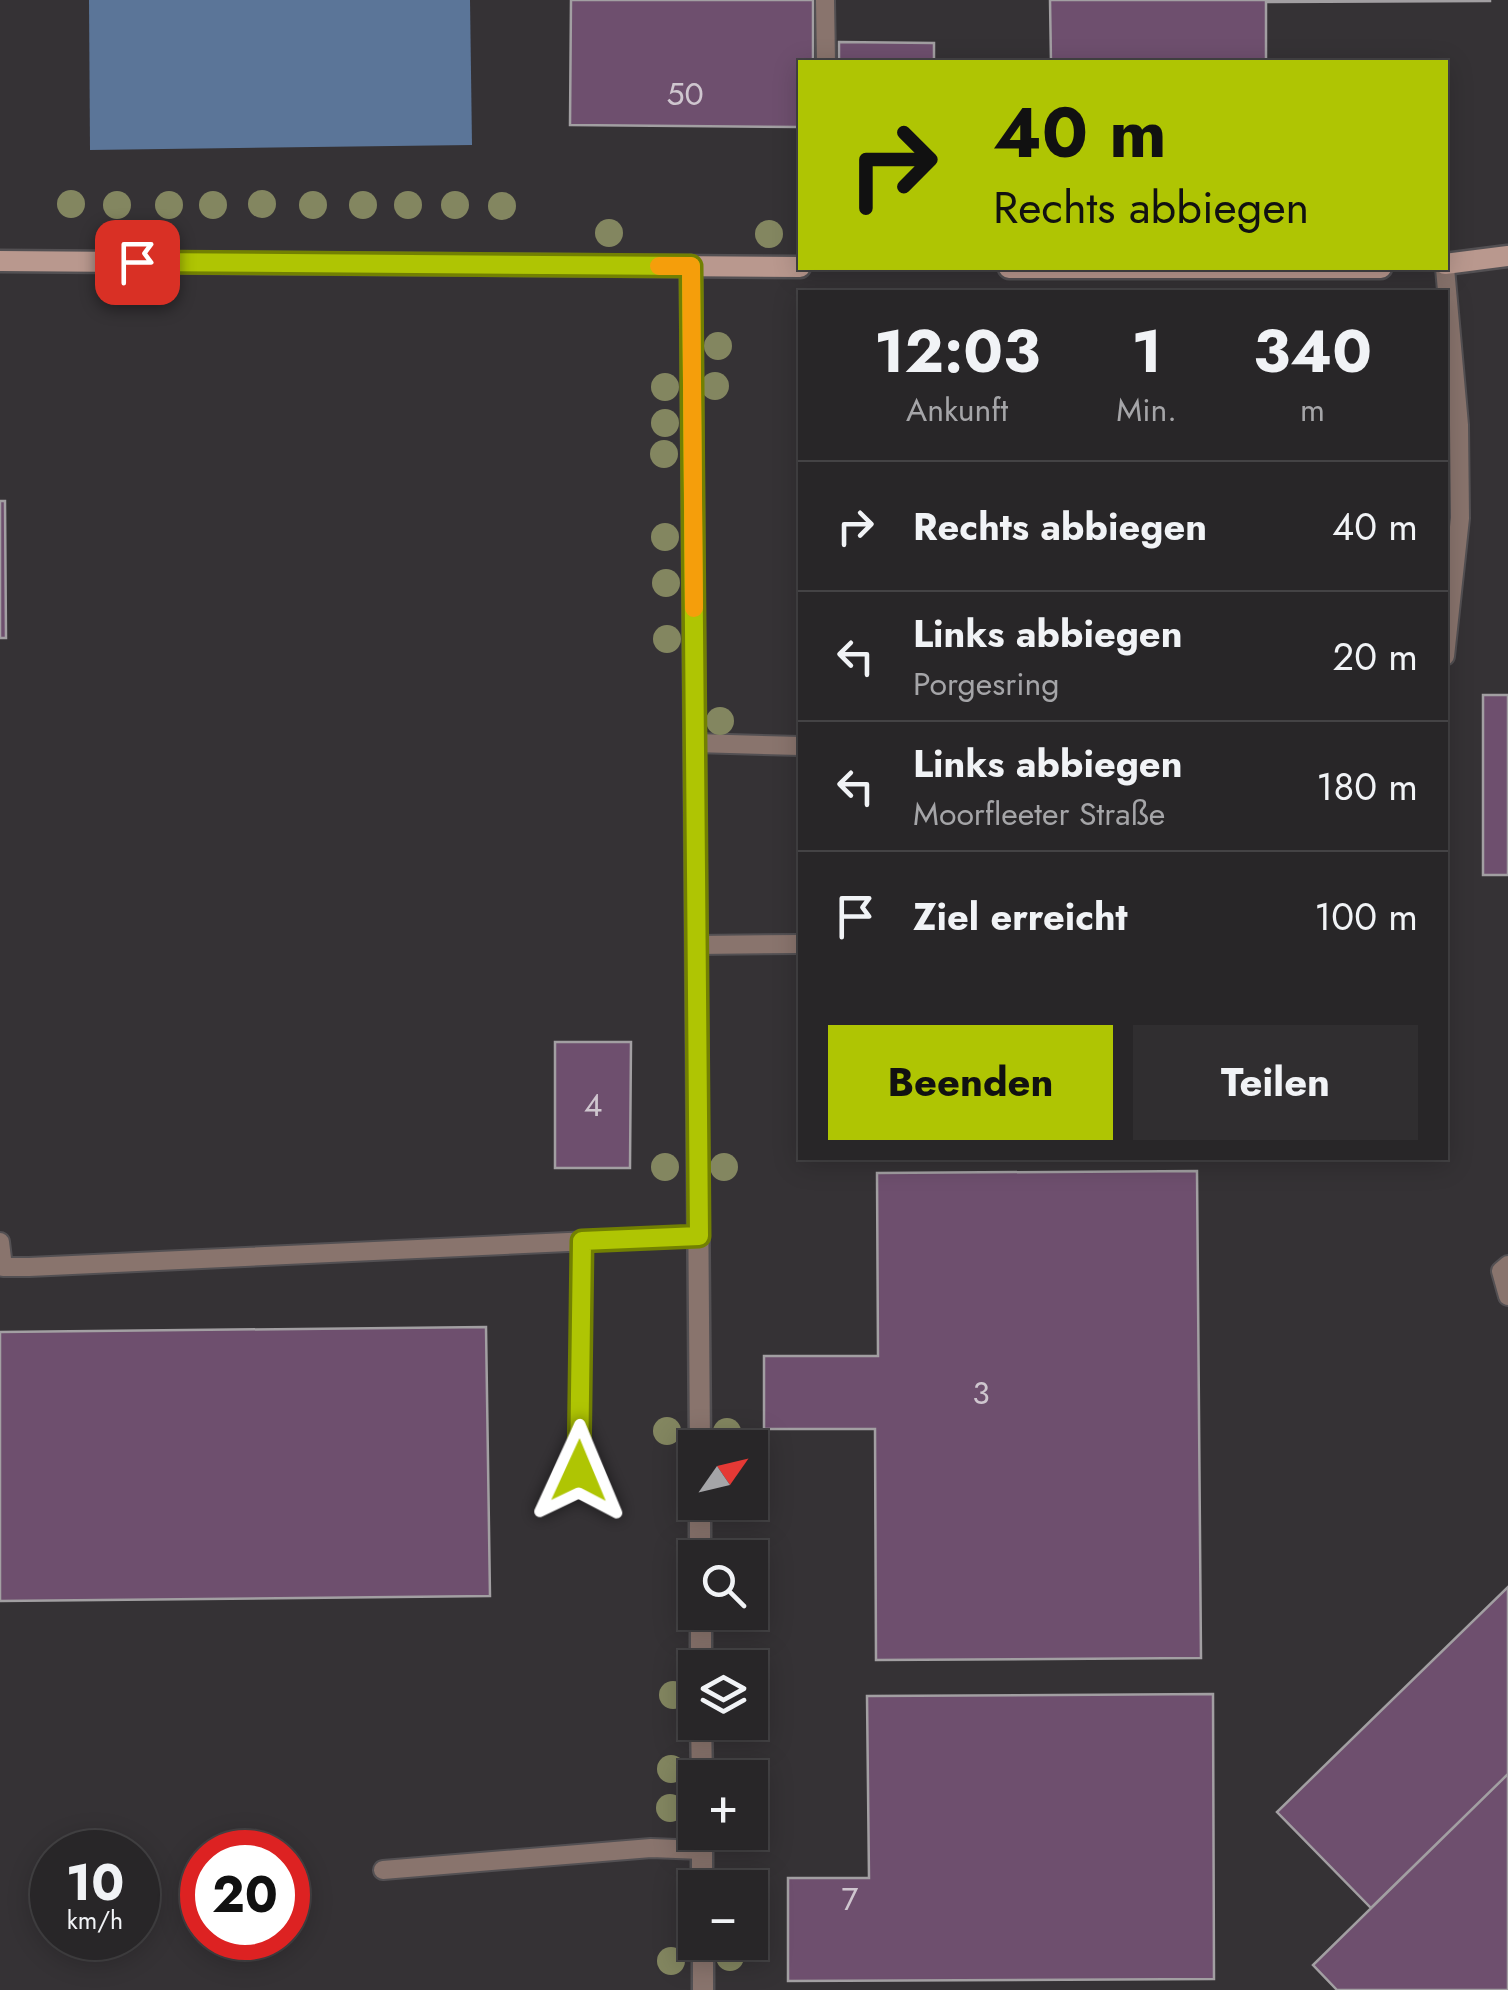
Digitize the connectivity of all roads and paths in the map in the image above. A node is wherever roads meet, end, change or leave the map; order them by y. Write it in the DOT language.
graph roads {
  1 [pos="825,0"];
  2 [pos="826,60"];
  3 [pos="1508,256"];
  4 [pos="0,261"];
  5 [pos="691,266"];
  6 [pos="1448,266"];
  7 [pos="798,267"];
  8 [pos="1448,300"];
  9 [pos="1448,628"];
  10 [pos="695,742"];
  11 [pos="798,746"];
  12 [pos="798,944"];
  13 [pos="696,945"];
  14 [pos="699,1236"];
  15 [pos="582,1241"];
  16 [pos="0,1242"];
  17 [pos="1508,1265"];
  18 [pos="1508,1296"];
  19 [pos="700,1430"];
  20 [pos="579,1471"];
  21 [pos="678,1844"];
  22 [pos="383,1870"];
  23 [pos="703,1960"];
  24 [pos="703,1990"];
  1 -- 2 [label="lane"];
  3 -- 6 [label="street"];
  4 -- 5 [label="street"];
  5 -- 7 [label="street"];
  5 -- 10 [label="street"];
  8 -- 9 [label="lane"];
  10 -- 11 [label="lane"];
  10 -- 13 [label="street"];
  12 -- 13 [label="lane"];
  13 -- 14 [label="street"];
  14 -- 15 [label="lane"];
  14 -- 19 [label="street"];
  15 -- 16 [label="lane"];
  15 -- 20 [label="lane"];
  17 -- 18 [label="lane"];
  21 -- 22 [label="lane"];
  23 -- 24 [label="street"];
}
